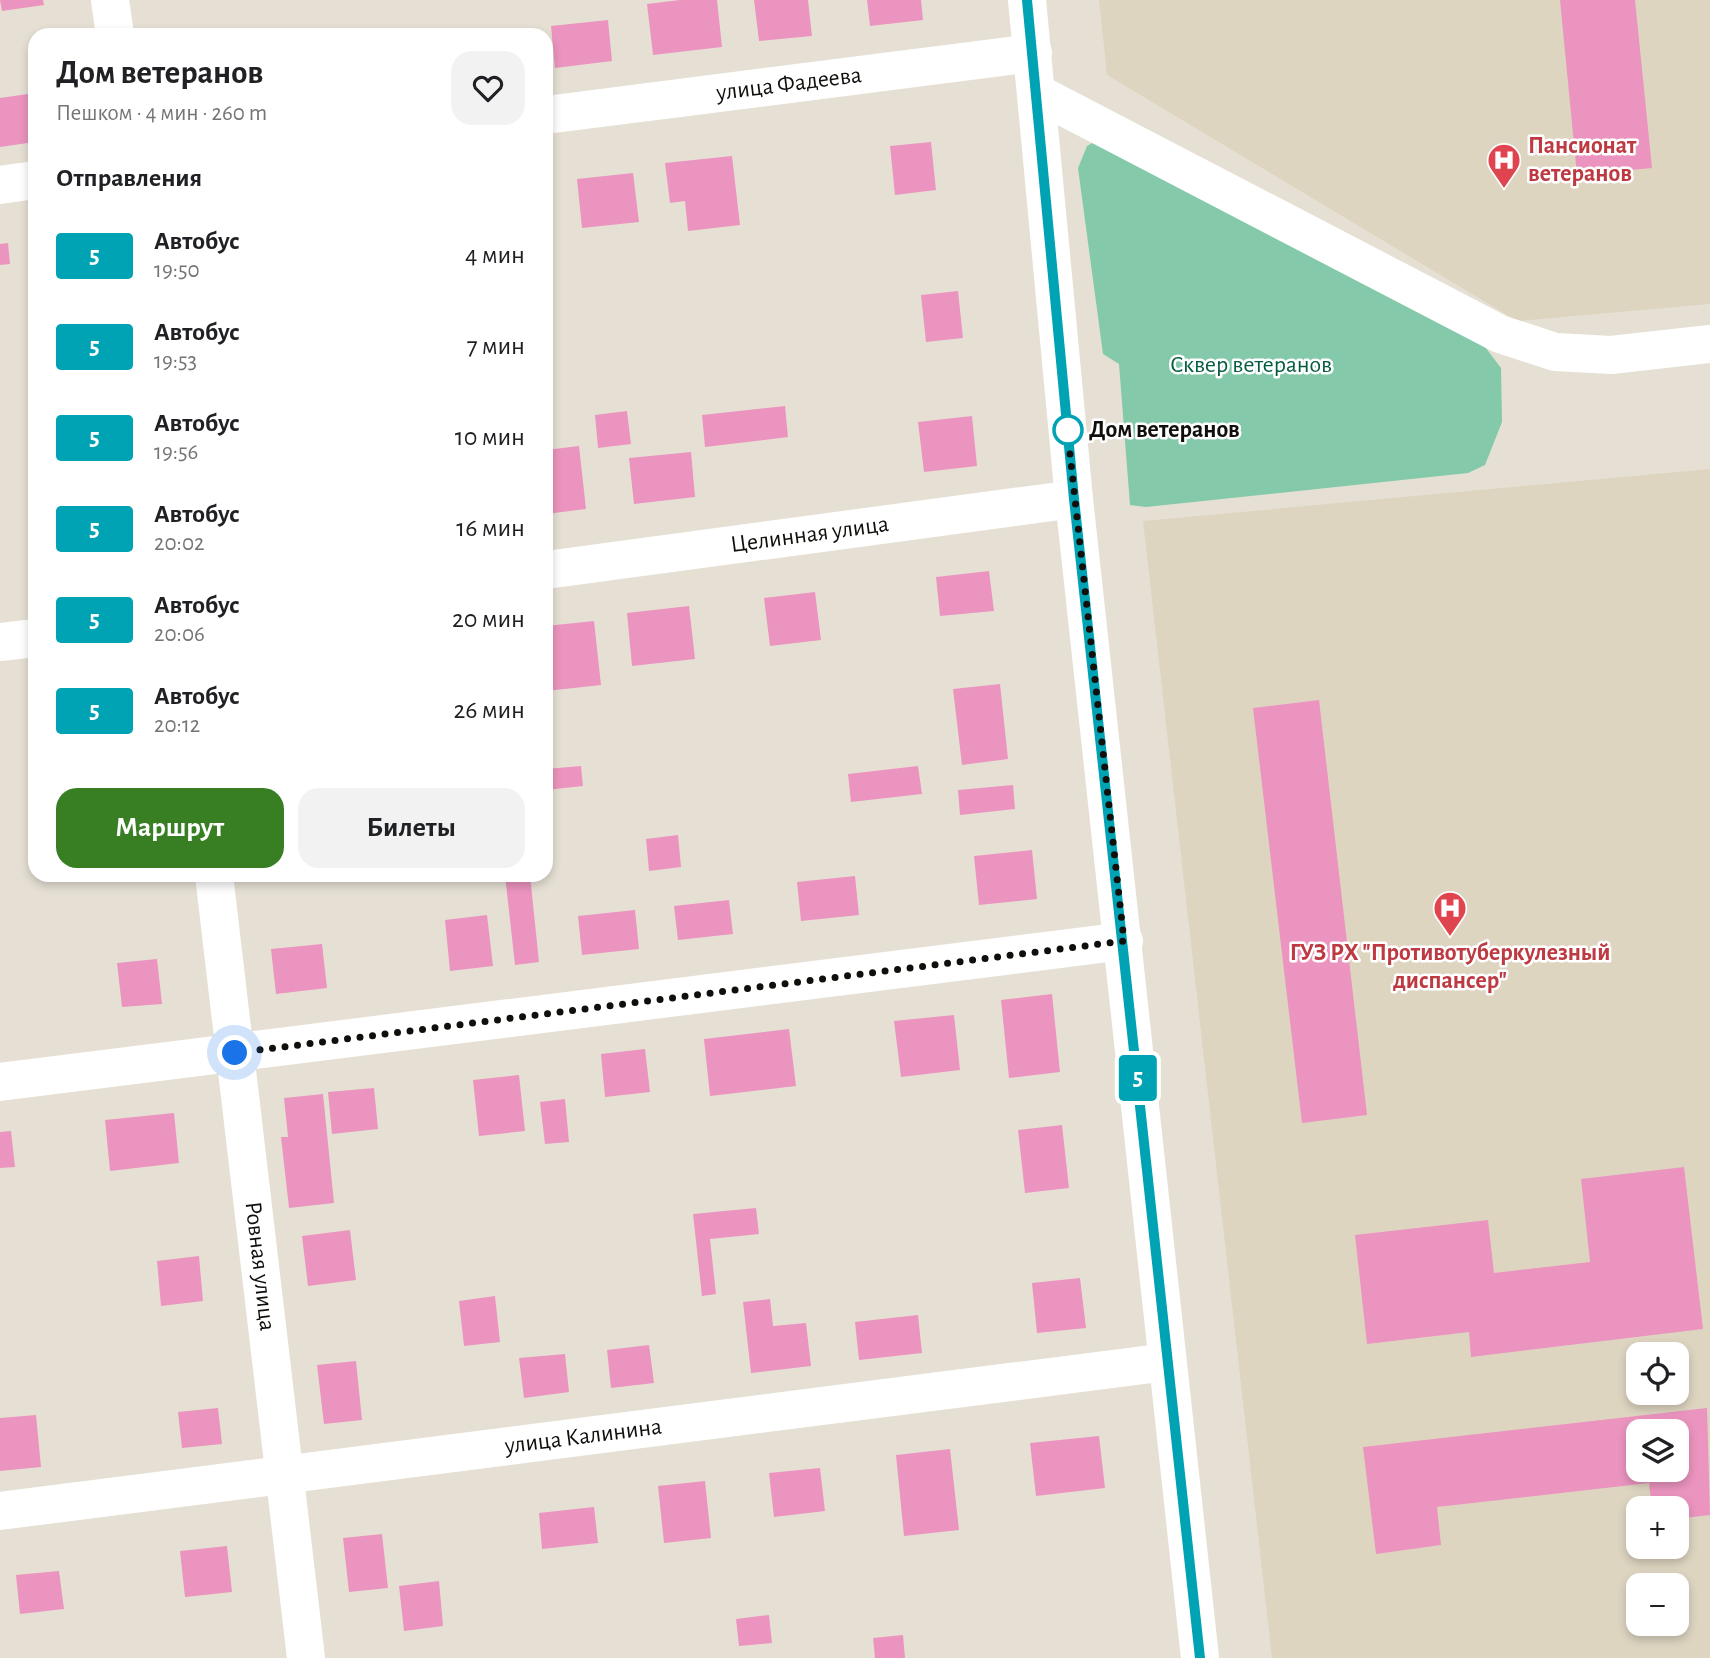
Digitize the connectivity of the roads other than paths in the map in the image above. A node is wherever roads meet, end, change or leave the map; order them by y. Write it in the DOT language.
graph roads {
  1 [pos="110,0"];
  2 [pos="1027,0"];
  3 [pos="114,28"];
  4 [pos="1033,54"];
  5 [pos="1037,93"];
  6 [pos="553,114"];
  7 [pos="28,181"];
  8 [pos="0,185"];
  9 [pos="1710,344"];
  10 [pos="1074,499"];
  11 [pos="553,569"];
  12 [pos="28,639"];
  13 [pos="0,642"];
  14 [pos="215,882"];
  15 [pos="1124,941"];
  16 [pos="235,1053"];
  17 [pos="0,1082"];
  18 [pos="1167,1362"];
  19 [pos="285,1474"];
  20 [pos="0,1511"];
  21 [pos="306,1658"];
  22 [pos="1200,1658"];
  1 -- 3 [label="street"];
  2 -- 4 [label="street"];
  4 -- 5 [label="street"];
  4 -- 6 [label="street, улица Фадеева"];
  5 -- 9 [label="street"];
  5 -- 10 [label="street"];
  7 -- 8 [label="street"];
  10 -- 11 [label="street, Целинная улица"];
  10 -- 15 [label="street"];
  12 -- 13 [label="street"];
  14 -- 16 [label="street, Ровная улица"];
  15 -- 16 [label="street"];
  15 -- 18 [label="street"];
  16 -- 17 [label="street"];
  16 -- 19 [label="street, Ровная улица"];
  18 -- 19 [label="street, улица Калинина"];
  18 -- 22 [label="street"];
  19 -- 20 [label="street, улица Калинина"];
  19 -- 21 [label="street, Ровная улица"];
}
